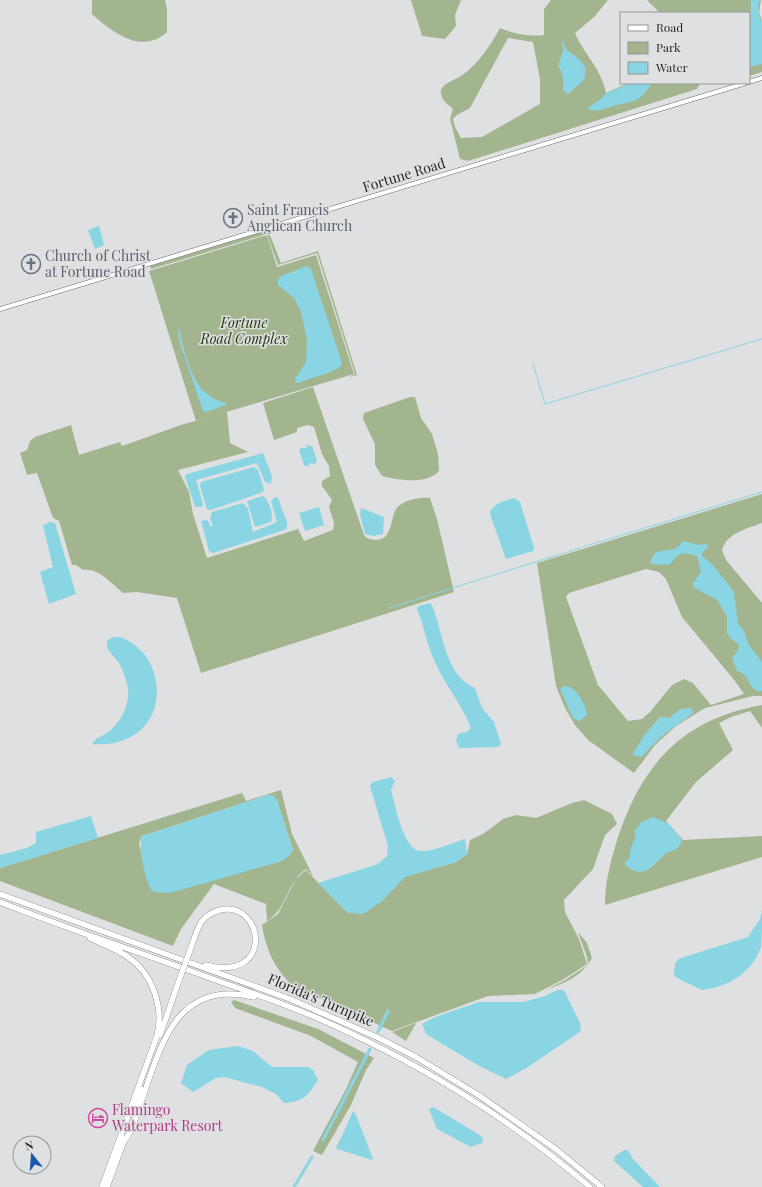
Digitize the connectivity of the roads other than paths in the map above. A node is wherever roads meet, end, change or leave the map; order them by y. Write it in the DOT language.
graph roads {
  1 [pos="762,78"];
  2 [pos="750,82"];
  3 [pos="743,84"];
  4 [pos="0,309"];
  5 [pos="0,894"];
  6 [pos="0,902"];
  7 [pos="55,922"];
  8 [pos="167,954"];
  9 [pos="315,1017"];
  10 [pos="124,1141"];
  11 [pos="102,1187"];
  12 [pos="107,1187"];
  13 [pos="590,1187"];
  14 [pos="602,1187"];
  1 -- 2 [label="street"];
  3 -- 4 [label="street, Fortune Road"];
  5 -- 8 [label="highway, Florida's Turnpike"];
  6 -- 7 [label="highway, Florida's Turnpike"];
  7 -- 9 [label="highway, Florida's Turnpike"];
  7 -- 11 [label="highway"];
  8 -- 10 [label="highway, bridge"];
  8 -- 14 [label="highway, Florida's Turnpike"];
  9 -- 10 [label="highway"];
  9 -- 13 [label="highway, Florida's Turnpike"];
  10 -- 12 [label="highway"];
}
